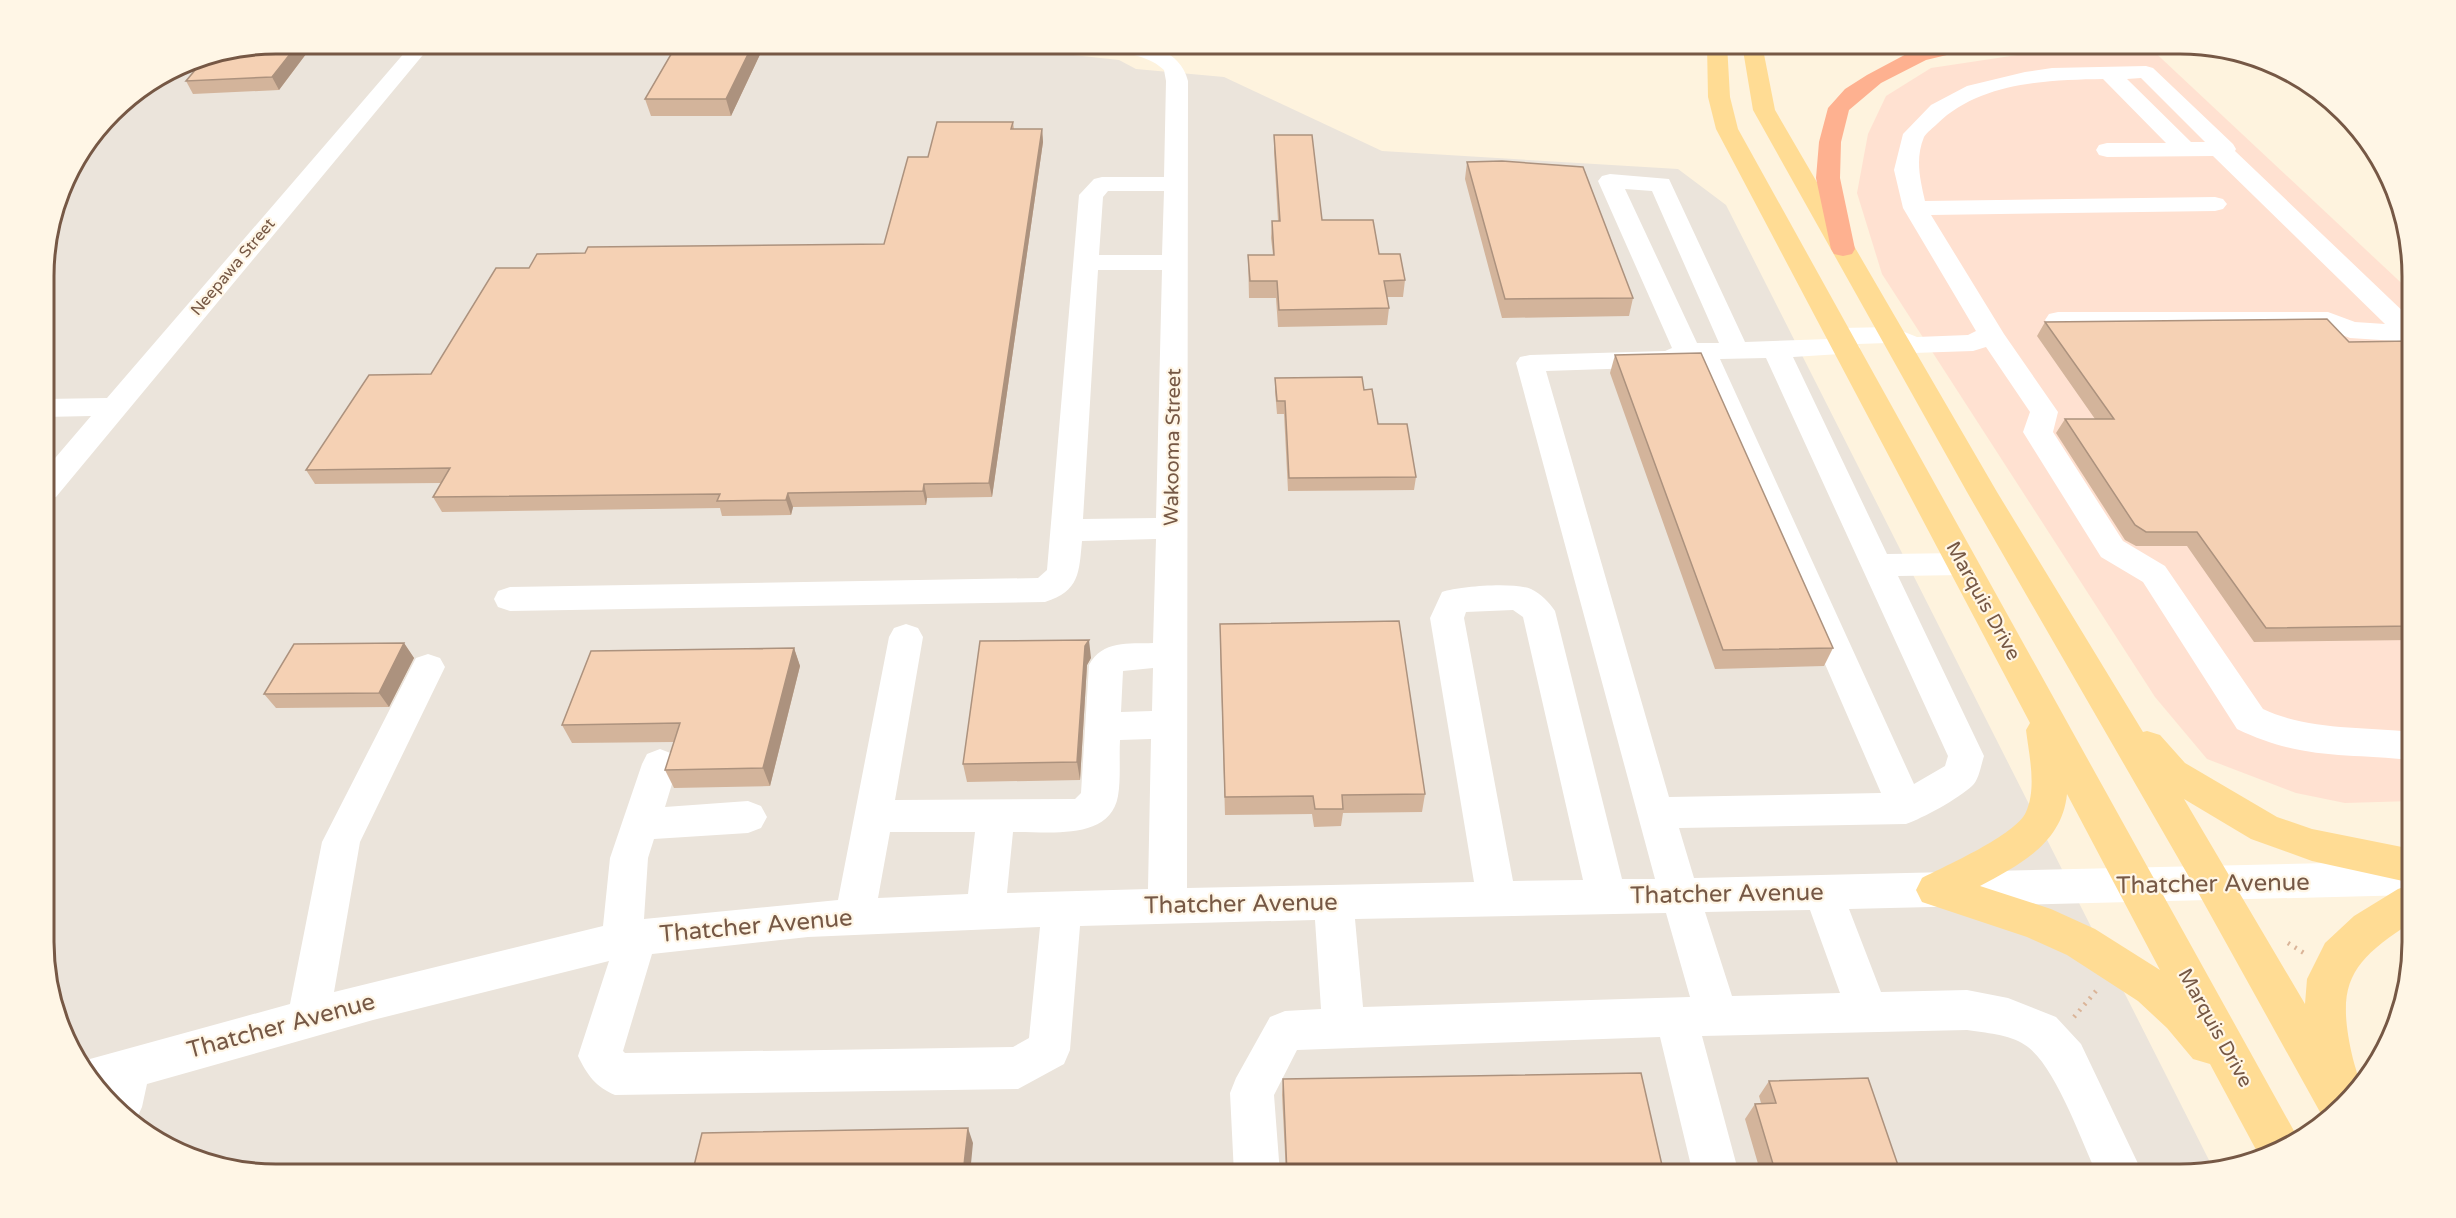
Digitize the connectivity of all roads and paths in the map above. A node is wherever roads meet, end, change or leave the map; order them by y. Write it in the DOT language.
graph roads {
  1 [pos="414,54"];
  2 [pos="1150,54"];
  3 [pos="1717,54"];
  4 [pos="1754,54"];
  5 [pos="1924,54"];
  6 [pos="2108,73"];
  7 [pos="2191,149"];
  8 [pos="2107,150"];
  9 [pos="1177,184"];
  10 [pos="2215,204"];
  11 [pos="1915,208"];
  12 [pos="1843,249"];
  13 [pos="1175,262"];
  14 [pos="1086,263"];
  15 [pos="2058,320"];
  16 [pos="2402,327"];
  17 [pos="2402,333"];
  18 [pos="1991,334"];
  19 [pos="1892,335"];
  20 [pos="1843,342"];
  21 [pos="1776,350"];
  22 [pos="1736,351"];
  23 [pos="1695,352"];
  24 [pos="114,407"];
  25 [pos="54,408"];
  26 [pos="54,479"];
  27 [pos="1172,528"];
  28 [pos="1067,530"];
  29 [pos="1963,564"];
  30 [pos="1876,565"];
  31 [pos="510,599"];
  32 [pos="906,637"];
  33 [pos="1170,655"];
  34 [pos="428,667"];
  35 [pos="2099,689"];
  36 [pos="2041,708"];
  37 [pos="1169,725"];
  38 [pos="1102,726"];
  39 [pos="2402,746"];
  40 [pos="660,764"];
  41 [pos="1906,808"];
  42 [pos="1655,813"];
  43 [pos="873,816"];
  44 [pos="995,816"];
  45 [pos="748,817"];
  46 [pos="640,824"];
  47 [pos="2402,864"];
  48 [pos="2402,878"];
  49 [pos="2214,884"];
  50 [pos="2137,885"];
  51 [pos="1935,890"];
  52 [pos="1823,892"];
  53 [pos="1681,894"];
  54 [pos="1606,896"];
  55 [pos="1497,899"];
  56 [pos="1333,902"];
  57 [pos="1167,906"];
  58 [pos="2402,907"];
  59 [pos="1062,909"];
  60 [pos="986,911"];
  61 [pos="855,917"];
  62 [pos="2242,937"];
  63 [pos="630,939"];
  64 [pos="2334,971"];
  65 [pos="2098,988"];
  66 [pos="1868,1012"];
  67 [pos="1697,1016"];
  68 [pos="308,1019"];
  69 [pos="1344,1027"];
  70 [pos="2052,1043"];
  71 [pos="112,1085"];
  72 [pos="2340,1096"];
  73 [pos="2338,1098"];
  74 [pos="2254,1101"];
  75 [pos="2276,1142"];
  76 [pos="1256,1164"];
  77 [pos="1715,1164"];
  78 [pos="2115,1164"];
  1 -- 24 [label="street, Neepawa Street"];
  2 -- 9 [label="street, Wakooma Street"];
  3 -- 20 [label="main road, Marquis Drive"];
  4 -- 12 [label="main road"];
  5 -- 12 [label="highway"];
  6 -- 7 [label="street"];
  6 -- 7 [label="street"];
  6 -- 11 [label="street"];
  7 -- 8 [label="street"];
  7 -- 16 [label="street"];
  9 -- 13 [label="street, Wakooma Street"];
  9 -- 14 [label="street"];
  10 -- 11 [label="street"];
  11 -- 18 [label="street"];
  12 -- 19 [label="main road"];
  13 -- 14 [label="street"];
  13 -- 27 [label="street, Wakooma Street"];
  14 -- 28 [label="street"];
  15 -- 17 [label="street"];
  18 -- 19 [label="street"];
  18 -- 39 [label="street"];
  19 -- 20 [label="street"];
  19 -- 35 [label="main road"];
  20 -- 21 [label="street"];
  20 -- 29 [label="main road, Marquis Drive"];
  21 -- 22 [label="street"];
  21 -- 30 [label="street"];
  22 -- 23 [label="street"];
  22 -- 23 [label="street"];
  23 -- 41 [label="street"];
  23 -- 42 [label="street"];
  24 -- 25 [label="street"];
  24 -- 26 [label="street, Neepawa Street"];
  27 -- 28 [label="street"];
  27 -- 33 [label="street, Wakooma Street"];
  28 -- 31 [label="street"];
  29 -- 30 [label="street"];
  29 -- 36 [label="main road, Marquis Drive"];
  30 -- 41 [label="street"];
  32 -- 43 [label="street"];
  33 -- 37 [label="street, Wakooma Street"];
  33 -- 38 [label="street"];
  34 -- 68 [label="street"];
  35 -- 47 [label="main road"];
  35 -- 49 [label="main road"];
  36 -- 50 [label="main road, Marquis Drive"];
  36 -- 51 [label="main road"];
  37 -- 38 [label="street"];
  37 -- 57 [label="street, Wakooma Street"];
  38 -- 44 [label="street"];
  40 -- 46 [label="street"];
  41 -- 42 [label="street"];
  42 -- 53 [label="street"];
  43 -- 44 [label="street"];
  43 -- 61 [label="street"];
  44 -- 60 [label="street"];
  45 -- 46 [label="street"];
  46 -- 63 [label="street"];
  48 -- 49 [label="street, Thatcher Avenue"];
  49 -- 50 [label="street, Thatcher Avenue"];
  49 -- 62 [label="main road"];
  50 -- 51 [label="street, Thatcher Avenue"];
  50 -- 74 [label="main road, Marquis Drive"];
  51 -- 52 [label="street, Thatcher Avenue"];
  51 -- 74 [label="main road"];
  52 -- 53 [label="street, Thatcher Avenue"];
  52 -- 66 [label="street"];
  53 -- 54 [label="street, Thatcher Avenue"];
  53 -- 67 [label="street"];
  54 -- 55 [label="street, Thatcher Avenue"];
  54 -- 55 [label="street"];
  55 -- 56 [label="street, Thatcher Avenue"];
  56 -- 57 [label="street, Thatcher Avenue"];
  56 -- 69 [label="street"];
  57 -- 59 [label="street, Thatcher Avenue"];
  58 -- 64 [label="main road"];
  59 -- 60 [label="street, Thatcher Avenue"];
  59 -- 63 [label="street"];
  60 -- 61 [label="street, Thatcher Avenue"];
  61 -- 63 [label="street, Thatcher Avenue"];
  62 -- 64 [label="path"];
  62 -- 73 [label="main road"];
  63 -- 68 [label="street, Thatcher Avenue"];
  64 -- 72 [label="main road"];
  65 -- 70 [label="path"];
  66 -- 67 [label="street"];
  66 -- 70 [label="street"];
  67 -- 69 [label="street"];
  67 -- 77 [label="street"];
  68 -- 71 [label="street, Thatcher Avenue"];
  69 -- 76 [label="street"];
  70 -- 78 [label="street"];
  74 -- 75 [label="main road, Marquis Drive"];
}
